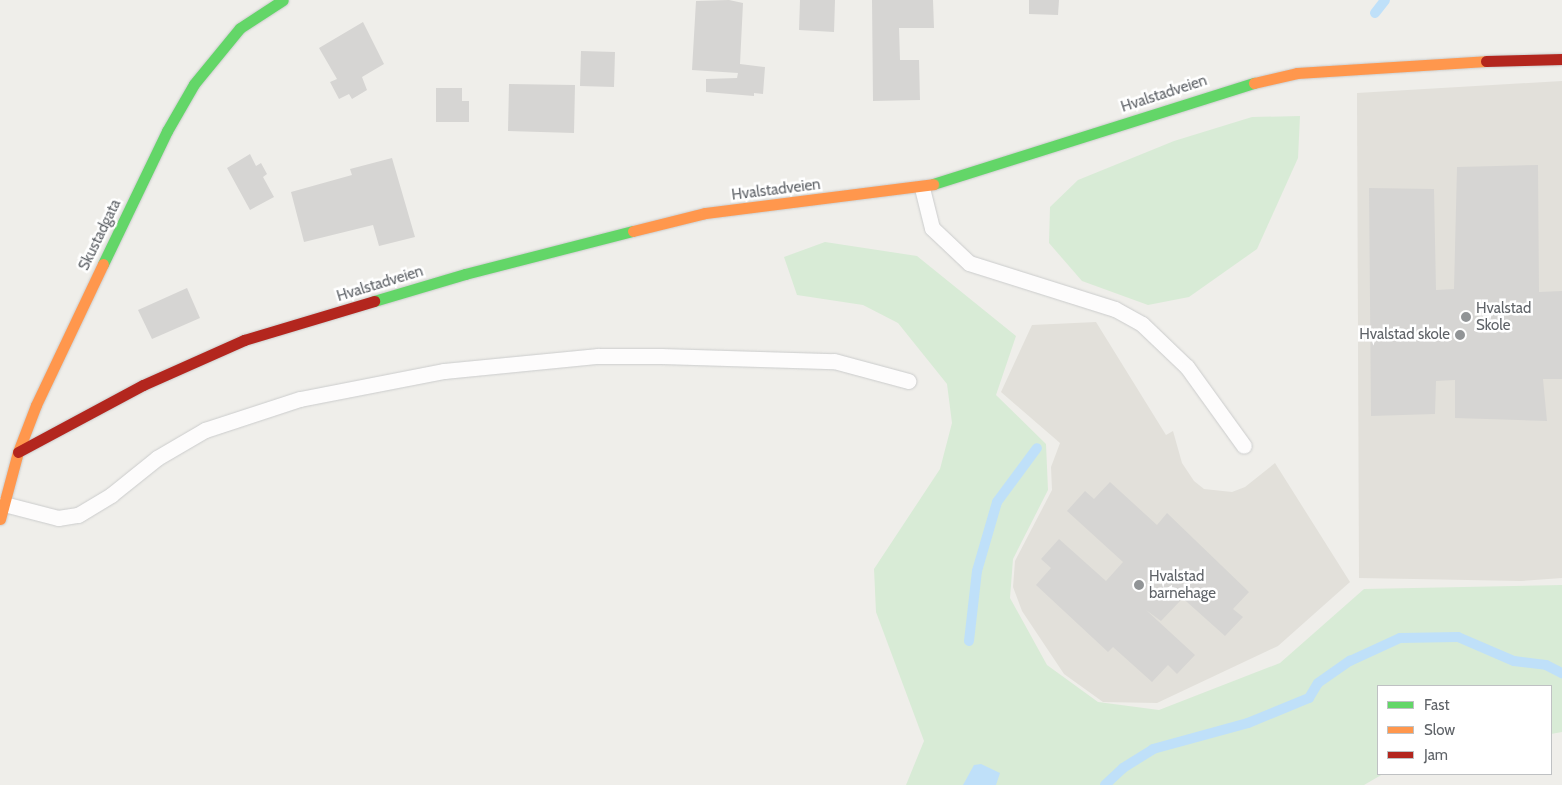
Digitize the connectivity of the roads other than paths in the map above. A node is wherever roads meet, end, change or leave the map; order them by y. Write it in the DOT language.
graph roads {
  1 [pos="283,0"];
  2 [pos="1562,59"];
  3 [pos="922,188"];
  4 [pos="908,381"];
  5 [pos="1244,446"];
  6 [pos="18,452"];
  7 [pos="4,504"];
  8 [pos="0,519"];
  1 -- 6 [label="street, Skustadgata"];
  2 -- 3 [label="street, Hvalstadveien"];
  3 -- 5 [label="lane"];
  3 -- 6 [label="street, Hvalstadveien"];
  4 -- 7 [label="lane"];
  6 -- 7 [label="street, Skustadgata"];
  7 -- 8 [label="street, Skustadgata"];
}
